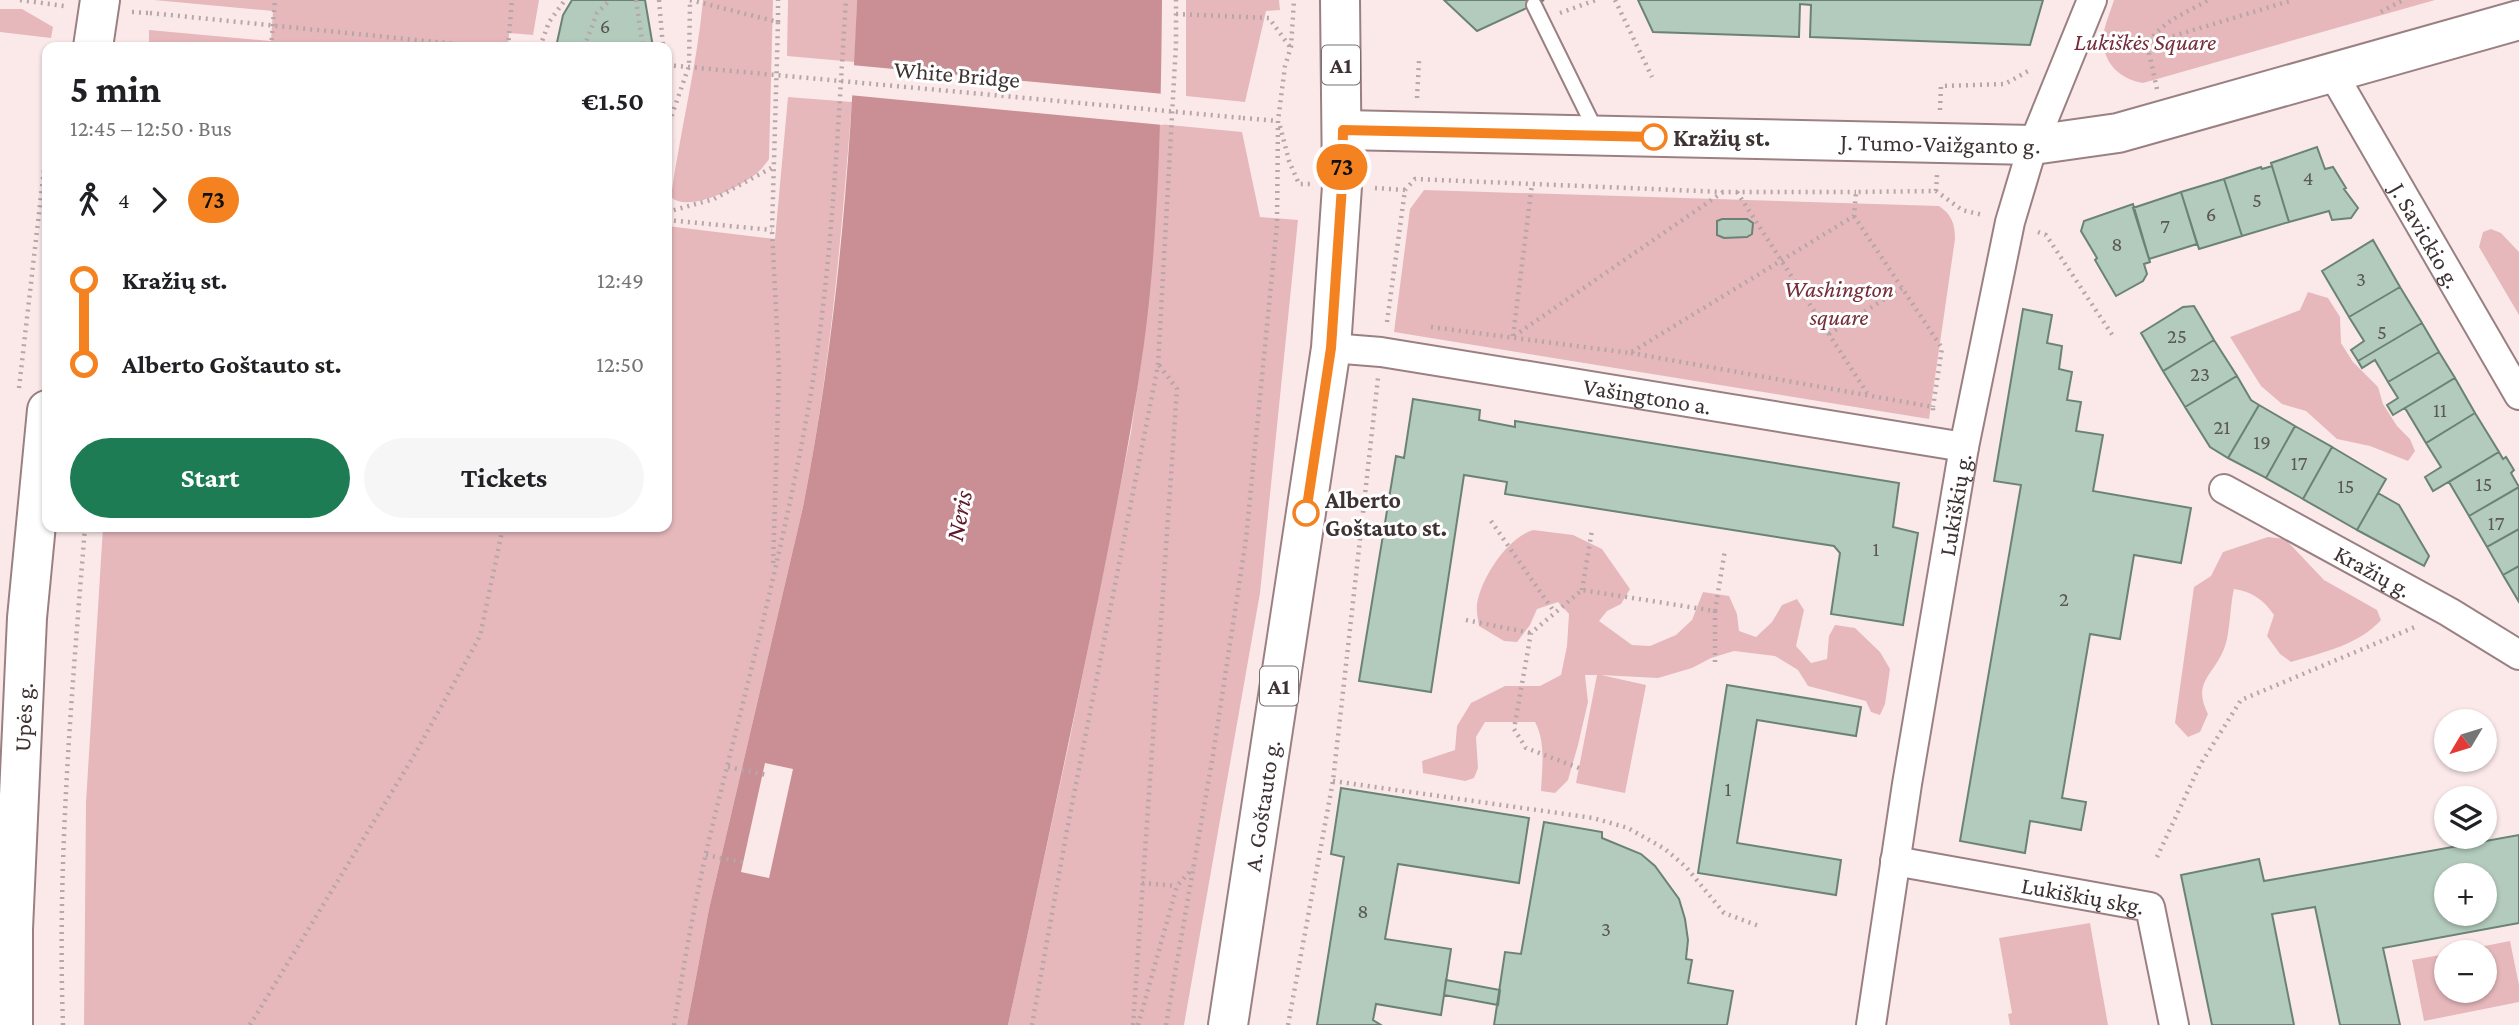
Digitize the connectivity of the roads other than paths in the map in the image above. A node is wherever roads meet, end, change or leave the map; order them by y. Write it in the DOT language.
graph roads {
  1 [pos="1340,0"];
  2 [pos="2092,0"];
  3 [pos="99,4"];
  4 [pos="1534,5"];
  5 [pos="2519,20"];
  6 [pos="94,42"];
  7 [pos="2333,74"];
  8 [pos="1343,130"];
  9 [pos="1598,136"];
  10 [pos="2034,145"];
  11 [pos="1331,348"];
  12 [pos="2519,395"];
  13 [pos="33,401"];
  14 [pos="1964,447"];
  15 [pos="2224,489"];
  16 [pos="2519,655"];
  17 [pos="1895,861"];
  18 [pos="13,1025"];
  19 [pos="1228,1025"];
  20 [pos="1871,1025"];
  21 [pos="2174,1025"];
  1 -- 8 [label="main road, A. Goštauto g. / A1"];
  2 -- 10 [label="street, Lukiškių g."];
  3 -- 6 [label="main road"];
  4 -- 9 [label="lane"];
  5 -- 7 [label="main road, J. Tumo-Vaižganto g."];
  7 -- 10 [label="main road, J. Tumo-Vaižganto g."];
  7 -- 12 [label="street, J. Savickio g."];
  8 -- 9 [label="main road, J. Tumo-Vaižganto g."];
  8 -- 11 [label="main road, A. Goštauto g. / A1"];
  9 -- 10 [label="main road, J. Tumo-Vaižganto g."];
  10 -- 14 [label="street, Lukiškių g."];
  11 -- 14 [label="street, Vašingtono a."];
  11 -- 19 [label="main road, A. Goštauto g. / A1"];
  13 -- 18 [label="main road, Upės g."];
  14 -- 17 [label="street, Lukiškių g."];
  15 -- 16 [label="street, Kražių g."];
  17 -- 20 [label="street, Lukiškių g."];
  17 -- 21 [label="street, Lukiškių skg."];
}
